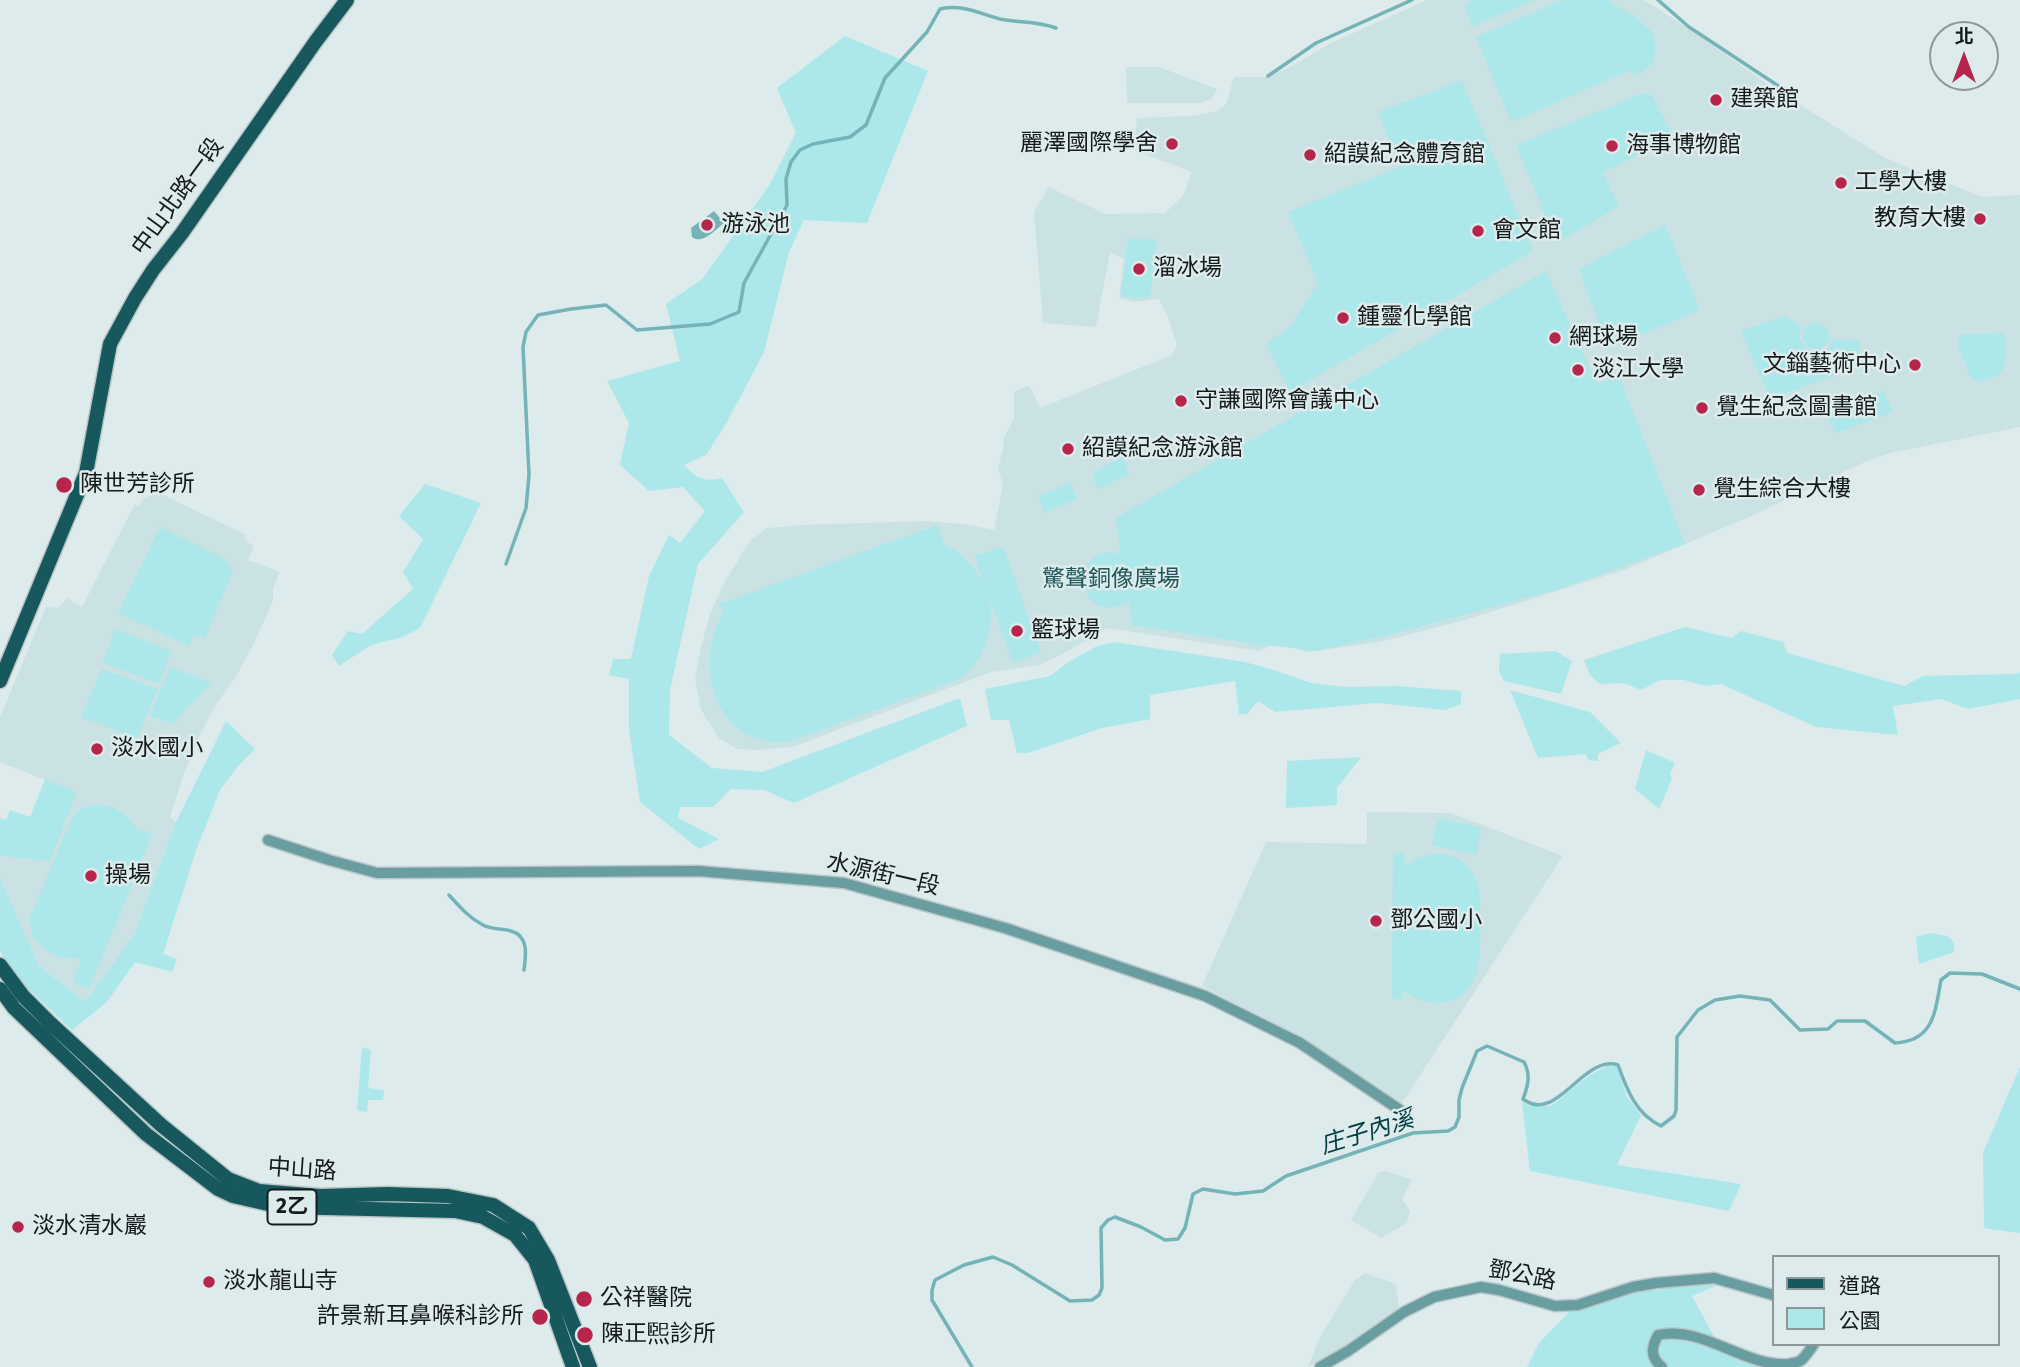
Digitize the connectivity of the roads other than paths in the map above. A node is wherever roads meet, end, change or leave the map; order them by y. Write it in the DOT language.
graph roads {
  1 [pos="347,0"];
  2 [pos="0,681"];
  3 [pos="268,840"];
  4 [pos="0,965"];
  5 [pos="0,989"];
  6 [pos="1406,1114"];
  7 [pos="1772,1295"];
  8 [pos="1812,1346"];
  9 [pos="573,1367"];
  10 [pos="590,1367"];
  11 [pos="1320,1367"];
  12 [pos="1662,1367"];
  1 -- 2 [label="main road, 中山北路一段"];
  3 -- 6 [label="street, 水源街一段"];
  4 -- 10 [label="main road, 中山路 / 2乙"];
  5 -- 9 [label="main road, 中山路 / 2乙"];
  7 -- 11 [label="street, 鄧公路"];
  8 -- 12 [label="street"];
}
